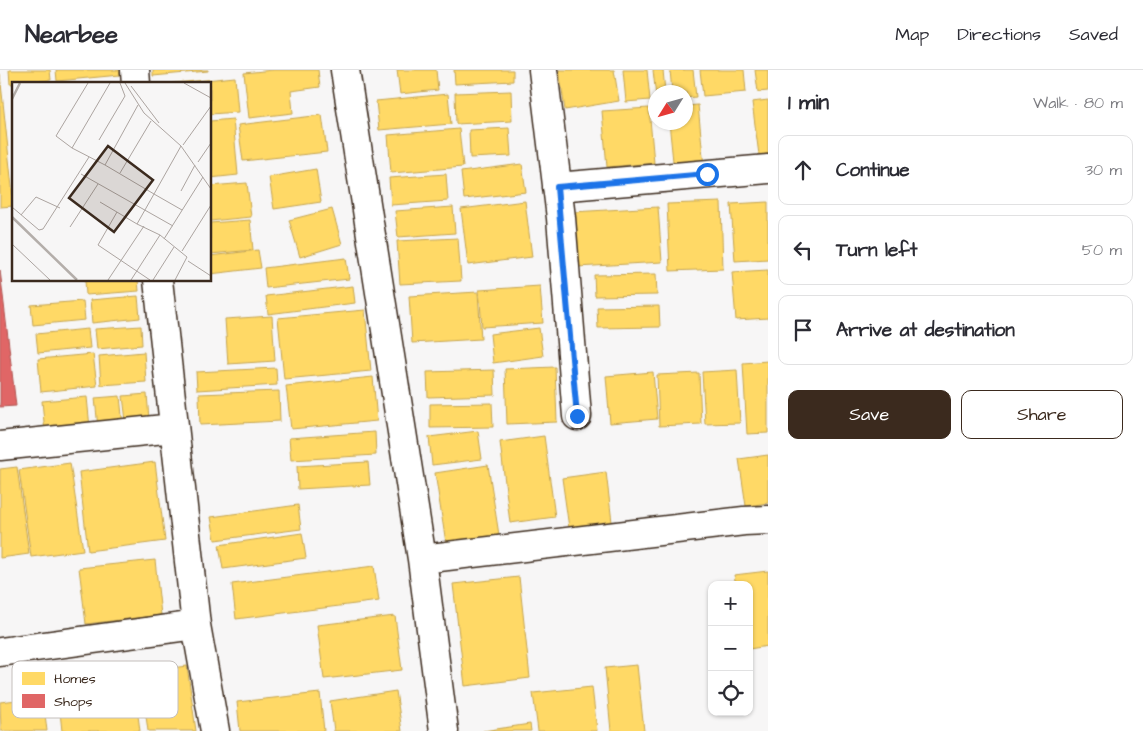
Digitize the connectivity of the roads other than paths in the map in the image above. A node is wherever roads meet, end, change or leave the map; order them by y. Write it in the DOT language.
graph roads {
  1 [pos="345,70"];
  2 [pos="543,70"];
  3 [pos="768,169"];
  4 [pos="557,187"];
  5 [pos="158,281"];
  6 [pos="577,416"];
  7 [pos="174,428"];
  8 [pos="0,446"];
  9 [pos="768,520"];
  10 [pos="422,559"];
  11 [pos="196,625"];
  12 [pos="0,652"];
  13 [pos="215,731"];
  14 [pos="444,731"];
  1 -- 10 [label="street"];
  2 -- 4 [label="street"];
  3 -- 4 [label="street"];
  4 -- 6 [label="street"];
  5 -- 7 [label="street"];
  7 -- 8 [label="street"];
  7 -- 11 [label="street"];
  9 -- 10 [label="street"];
  10 -- 14 [label="street"];
  11 -- 12 [label="street"];
  11 -- 13 [label="street"];
}
